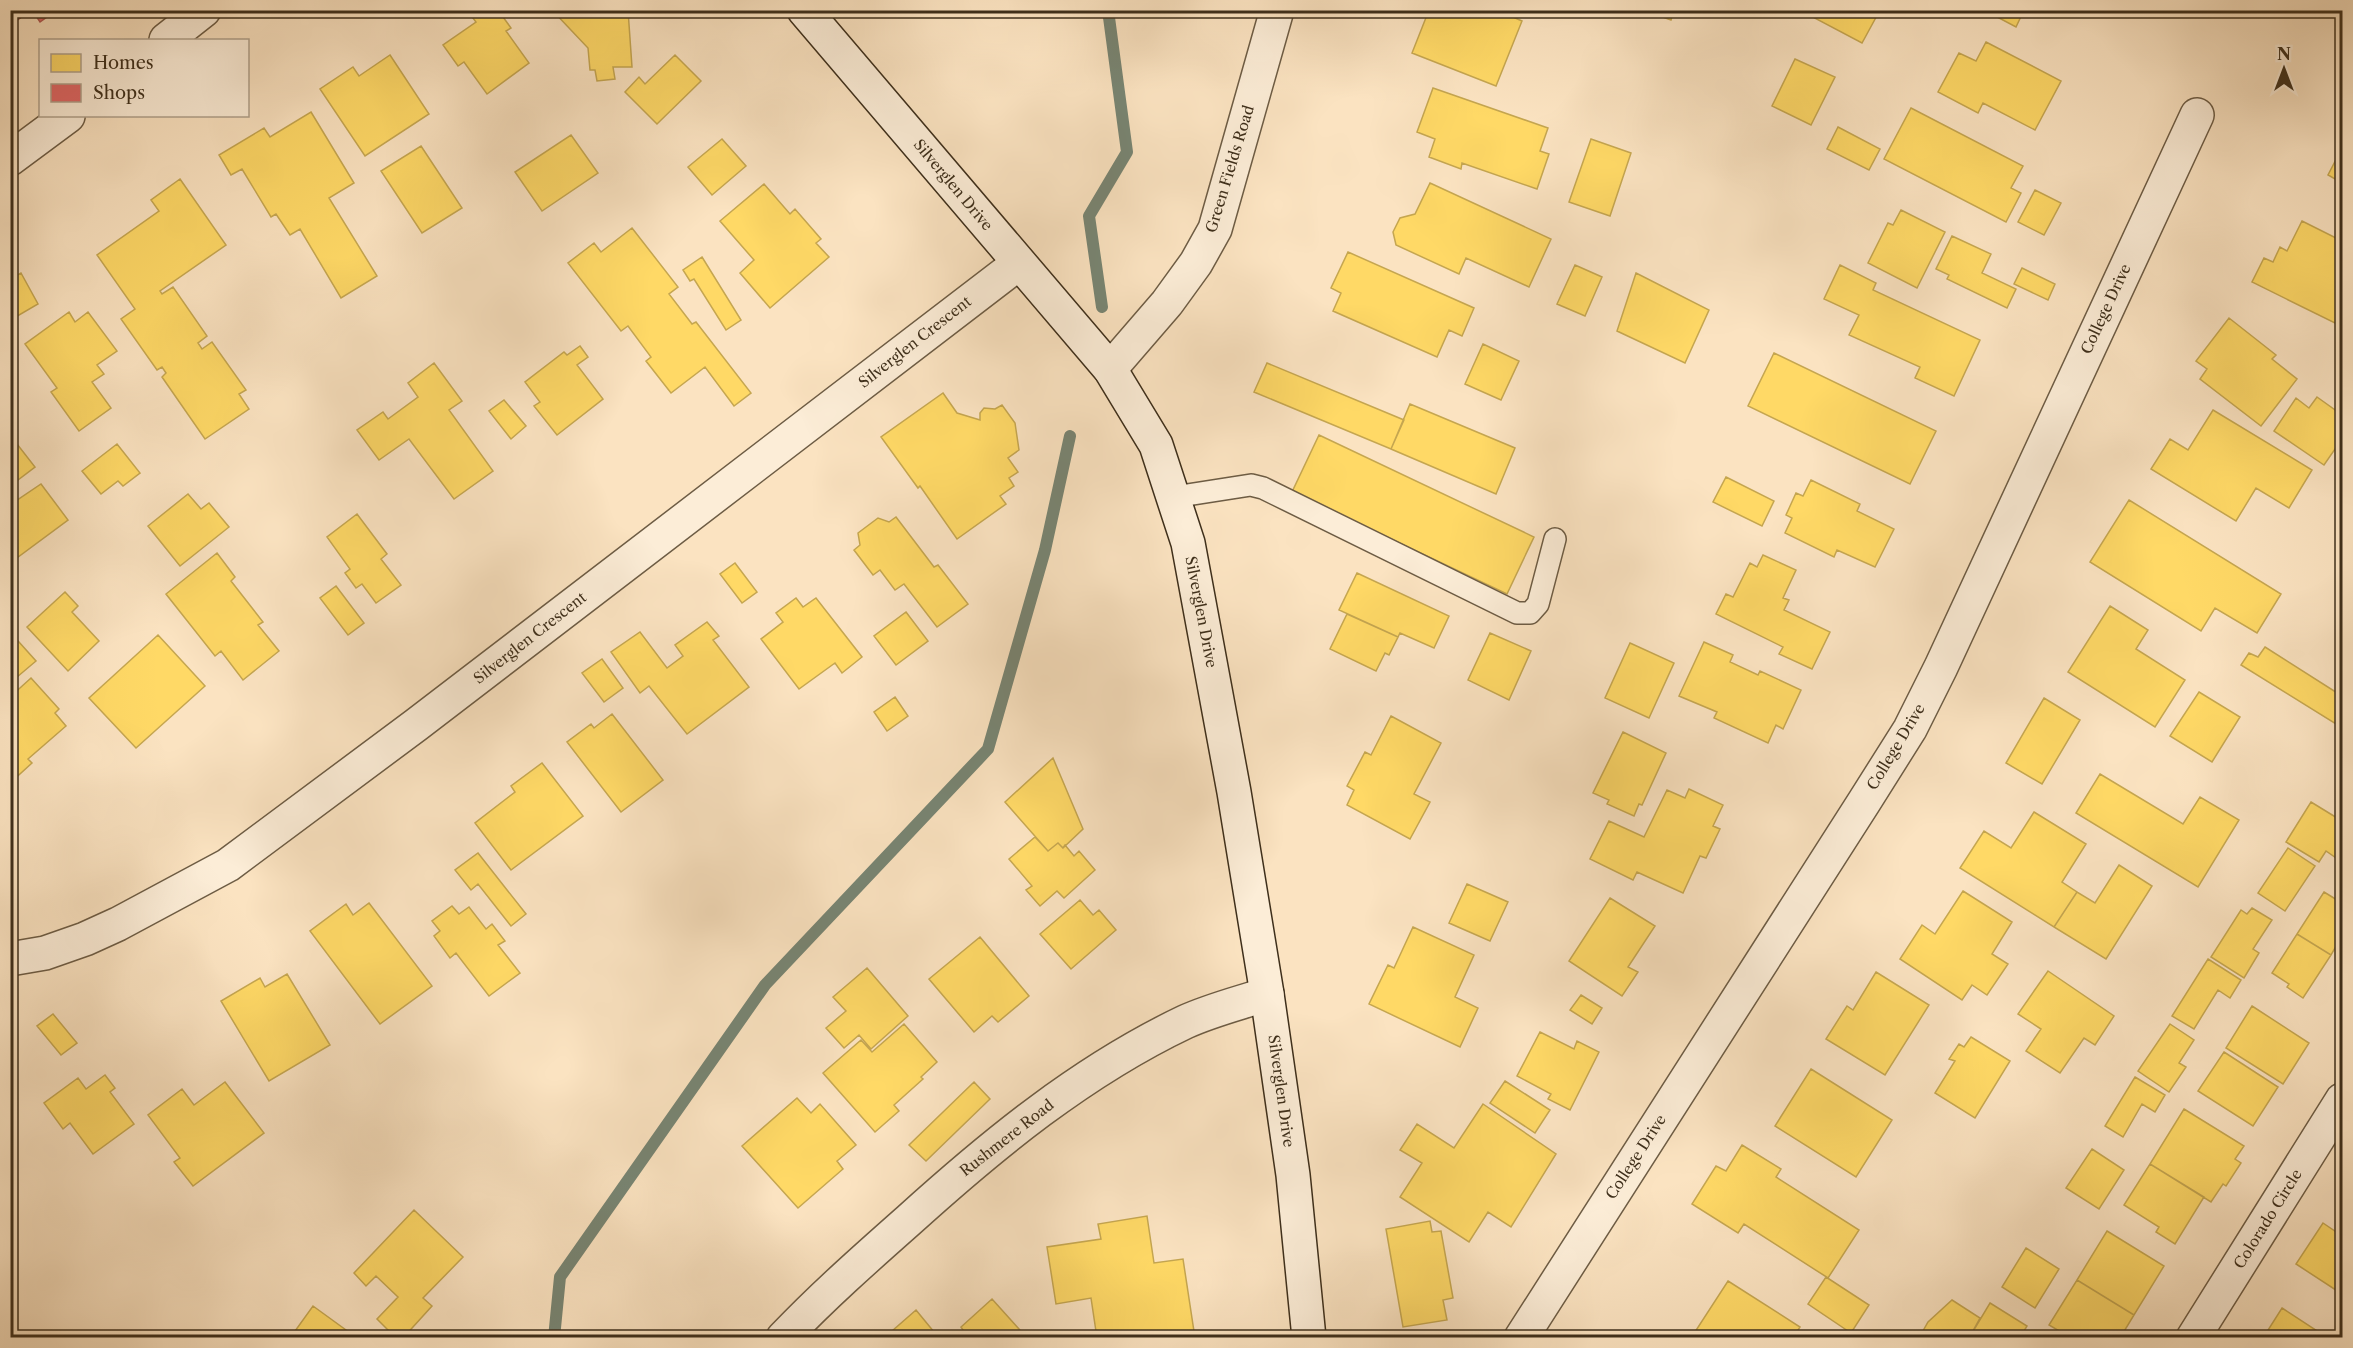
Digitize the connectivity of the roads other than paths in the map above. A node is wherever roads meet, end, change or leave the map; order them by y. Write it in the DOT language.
graph roads {
  1 [pos="204,10"];
  2 [pos="804,10"];
  3 [pos="1277,10"];
  4 [pos="166,39"];
  5 [pos="2197,115"];
  6 [pos="67,117"];
  7 [pos="10,159"];
  8 [pos="1019,263"];
  9 [pos="1110,369"];
  10 [pos="1174,497"];
  11 [pos="1555,539"];
  12 [pos="10,958"];
  13 [pos="1267,994"];
  14 [pos="2343,1100"];
  15 [pos="783,1338"];
  16 [pos="1309,1338"];
  17 [pos="1521,1338"];
  18 [pos="2193,1338"];
  1 -- 4 [label="street"];
  2 -- 8 [label="street, Silverglen Drive"];
  3 -- 9 [label="street, Green Fields Road"];
  5 -- 17 [label="street, College Drive"];
  6 -- 7 [label="street"];
  8 -- 9 [label="street, Silverglen Drive"];
  8 -- 12 [label="street, Silverglen Crescent"];
  9 -- 10 [label="street, Silverglen Drive"];
  10 -- 11 [label="lane"];
  10 -- 13 [label="street, Silverglen Drive"];
  13 -- 15 [label="street, Rushmere Road"];
  13 -- 16 [label="street, Silverglen Drive"];
  14 -- 18 [label="street, Colorado Circle"];
}
